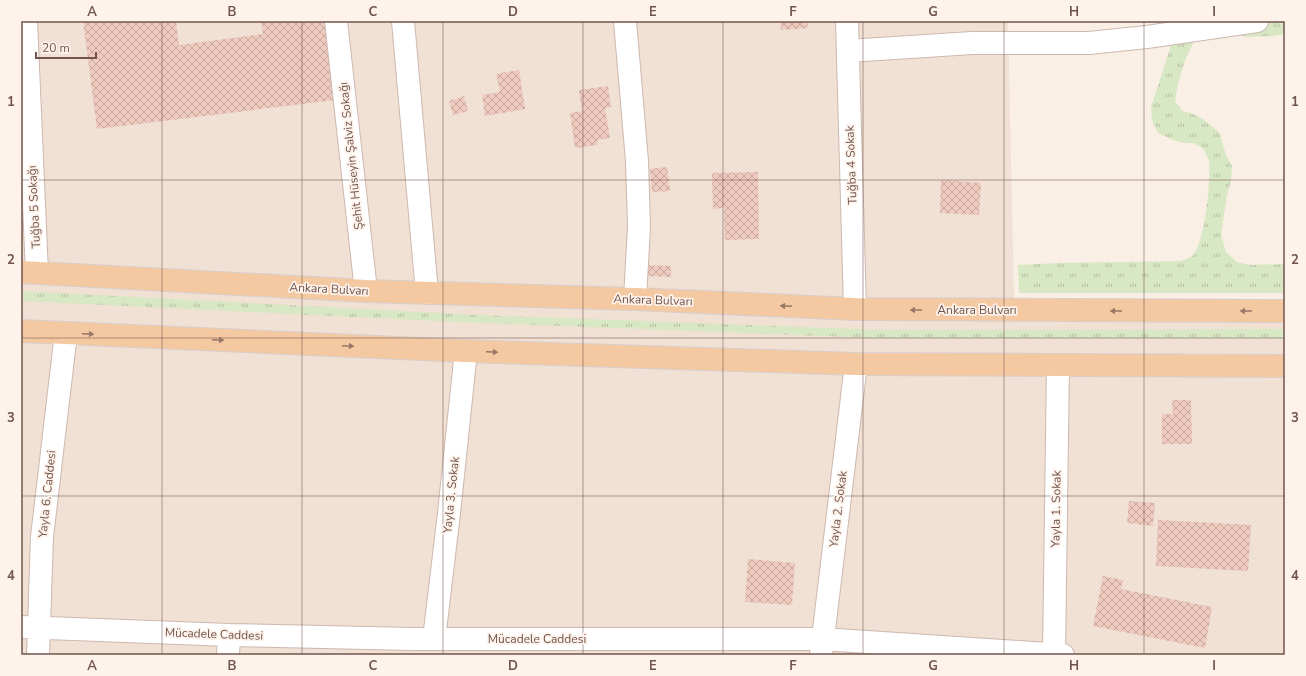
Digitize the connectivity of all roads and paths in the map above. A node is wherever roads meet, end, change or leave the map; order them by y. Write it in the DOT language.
graph roads {
  1 [pos="26,21"];
  2 [pos="336,21"];
  3 [pos="403,21"];
  4 [pos="625,21"];
  5 [pos="847,21"];
  6 [pos="1257,21"];
  7 [pos="848,51"];
  8 [pos="29,272"];
  9 [pos="366,291"];
  10 [pos="427,293"];
  11 [pos="635,299"];
  12 [pos="855,309"];
  13 [pos="1285,311"];
  14 [pos="21,331"];
  15 [pos="66,333"];
  16 [pos="466,351"];
  17 [pos="856,364"];
  18 [pos="1058,365"];
  19 [pos="1285,366"];
  20 [pos="30,627"];
  21 [pos="420,644"];
  22 [pos="228,645"];
  23 [pos="822,647"];
  24 [pos="1058,654"];
  25 [pos="38,655"];
  1 -- 8 [label="street, Tuğba 5 Sokağı"];
  2 -- 9 [label="street, Şehit Hüseyin Şalviz Sokağı"];
  3 -- 10 [label="street"];
  4 -- 11 [label="street"];
  5 -- 7 [label="street, Tuğba 4 Sokak"];
  6 -- 7 [label="street"];
  7 -- 12 [label="street, Tuğba 4 Sokak"];
  8 -- 9 [label="main road, Ankara Bulvarı"];
  9 -- 10 [label="main road, Ankara Bulvarı"];
  10 -- 11 [label="main road, Ankara Bulvarı"];
  12 -- 11 [label="main road, Ankara Bulvarı, one-way"];
  13 -- 12 [label="main road, Ankara Bulvarı, one-way"];
  14 -- 15 [label="main road"];
  15 -- 16 [label="main road, one-way"];
  15 -- 20 [label="street, Yayla 6. Caddesi"];
  16 -- 17 [label="main road, one-way"];
  16 -- 21 [label="street, Yayla 3. Sokak"];
  17 -- 18 [label="main road"];
  17 -- 23 [label="street, Yayla 2. Sokak"];
  18 -- 19 [label="main road"];
  18 -- 24 [label="street, Yayla 1. Sokak"];
  20 -- 22 [label="street, Mücadele Caddesi"];
  20 -- 25 [label="street, Yayla 6. Caddesi"];
  21 -- 22 [label="street, Mücadele Caddesi"];
  21 -- 23 [label="street, Mücadele Caddesi"];
  23 -- 24 [label="street, Mücadele Caddesi"];
}
